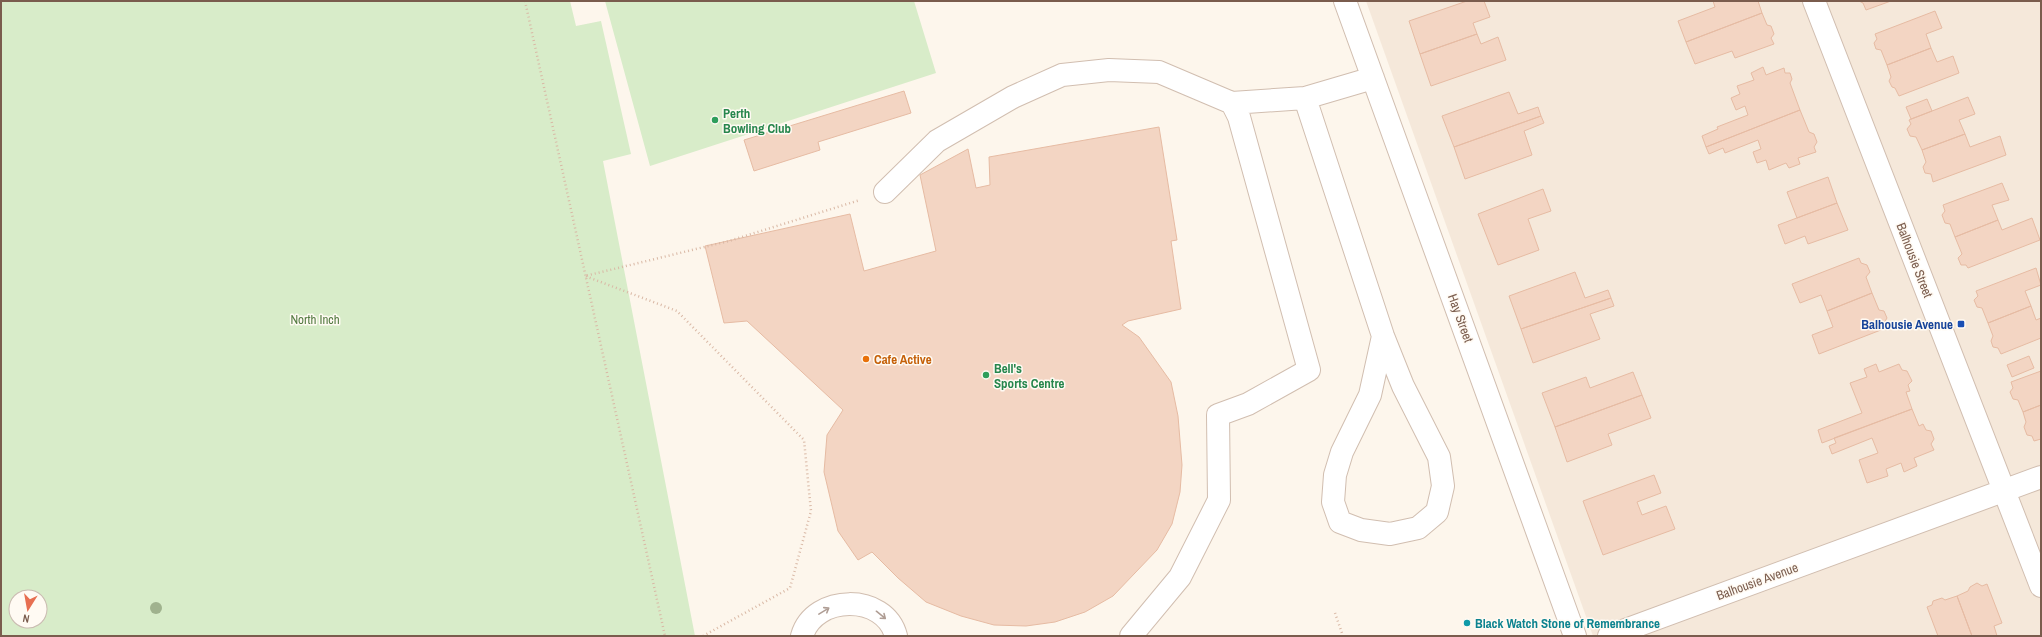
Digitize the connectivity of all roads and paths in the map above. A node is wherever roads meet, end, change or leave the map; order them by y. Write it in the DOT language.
graph roads {
  1 [pos="525,1"];
  2 [pos="1345,1"];
  3 [pos="1814,1"];
  4 [pos="1373,78"];
  5 [pos="1305,98"];
  6 [pos="1232,103"];
  7 [pos="885,192"];
  8 [pos="585,276"];
  9 [pos="1382,336"];
  10 [pos="2041,477"];
  11 [pos="2004,489"];
  12 [pos="2041,586"];
  13 [pos="1335,613"];
  14 [pos="665,636"];
  15 [pos="703,636"];
  16 [pos="802,636"];
  17 [pos="896,636"];
  18 [pos="1131,636"];
  19 [pos="1343,636"];
  20 [pos="1576,636"];
  21 [pos="1609,636"];
  1 -- 8 [label="path"];
  2 -- 4 [label="street, Hay Street"];
  3 -- 11 [label="street, Balhousie Street"];
  4 -- 5 [label="street"];
  4 -- 20 [label="street, Hay Street"];
  5 -- 6 [label="street"];
  5 -- 9 [label="street"];
  6 -- 7 [label="street"];
  6 -- 18 [label="street"];
  7 -- 8 [label="path"];
  8 -- 14 [label="path"];
  8 -- 15 [label="path"];
  9 -- 9 [label="street"];
  10 -- 11 [label="street, Balhousie Avenue"];
  11 -- 12 [label="street, Balhousie Street"];
  11 -- 21 [label="street, Balhousie Avenue"];
  13 -- 19 [label="path"];
  16 -- 17 [label="street, one-way"];
}
